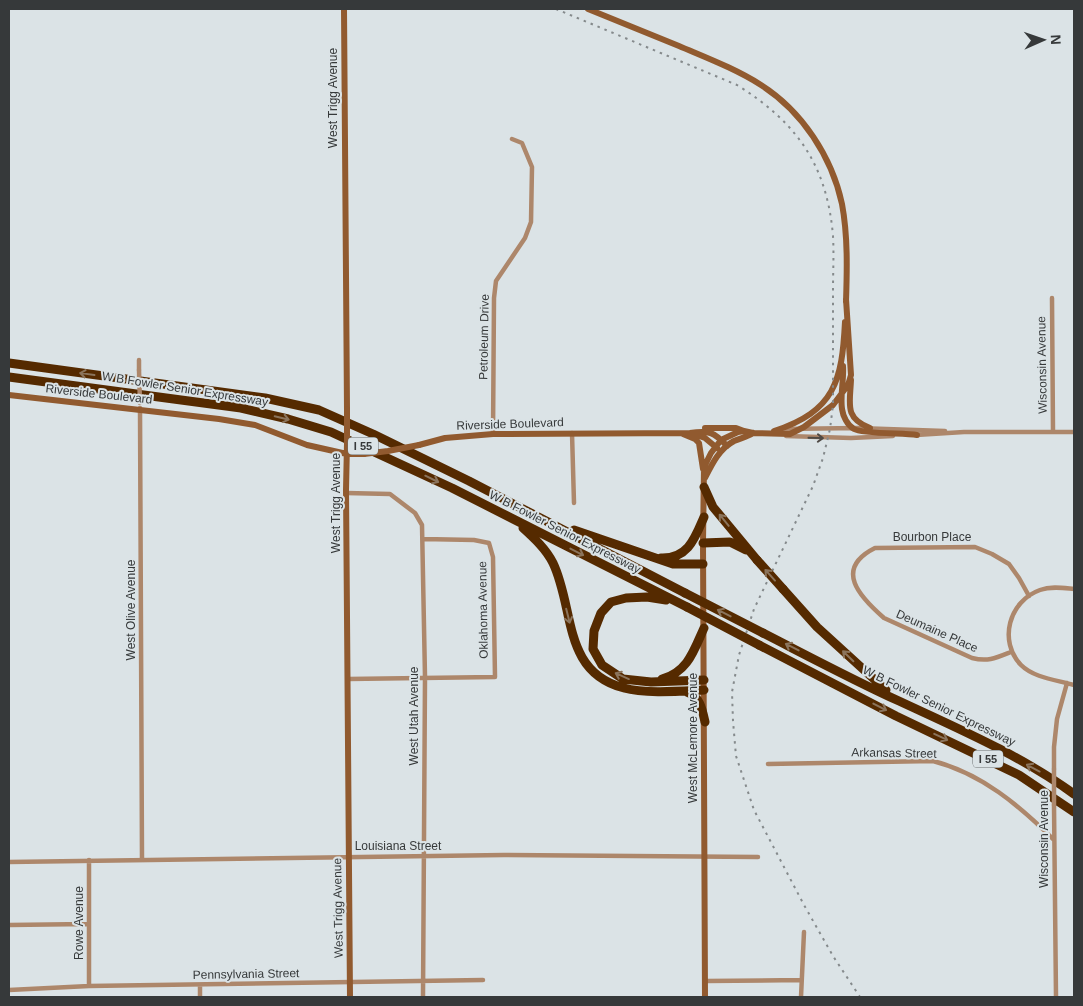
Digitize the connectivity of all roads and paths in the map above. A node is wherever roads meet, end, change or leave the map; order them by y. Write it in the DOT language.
graph roads {
  1 [pos="344,9"];
  2 [pos="588,9"];
  3 [pos="512,139"];
  4 [pos="1052,298"];
  5 [pos="846,299"];
  6 [pos="843,357"];
  7 [pos="139,360"];
  8 [pos="9,363"];
  9 [pos="851,375"];
  10 [pos="9,377"];
  11 [pos="843,392"];
  12 [pos="9,395"];
  13 [pos="140,406"];
  14 [pos="781,428"];
  15 [pos="852,428"];
  16 [pos="870,428"];
  17 [pos="801,429"];
  18 [pos="744,431"];
  19 [pos="679,432"];
  20 [pos="964,432"];
  21 [pos="1053,432"];
  22 [pos="1074,432"];
  23 [pos="572,433"];
  24 [pos="690,433"];
  25 [pos="752,433"];
  26 [pos="768,433"];
  27 [pos="493,434"];
  28 [pos="916,435"];
  29 [pos="721,440"];
  30 [pos="715,446"];
  31 [pos="727,446"];
  32 [pos="721,452"];
  33 [pos="347,454"];
  34 [pos="704,479"];
  35 [pos="346,493"];
  36 [pos="574,503"];
  37 [pos="509,517"];
  38 [pos="704,517"];
  39 [pos="545,520"];
  40 [pos="423,539"];
  41 [pos="703,543"];
  42 [pos="748,551"];
  43 [pos="652,557"];
  44 [pos="703,564"];
  45 [pos="853,570"];
  46 [pos="1074,589"];
  47 [pos="1029,596"];
  48 [pos="673,601"];
  49 [pos="704,628"];
  50 [pos="1011,652"];
  51 [pos="425,677"];
  52 [pos="348,679"];
  53 [pos="704,680"];
  54 [pos="651,682"];
  55 [pos="1067,683"];
  56 [pos="1074,685"];
  57 [pos="684,690"];
  58 [pos="704,690"];
  59 [pos="898,700"];
  60 [pos="705,722"];
  61 [pos="768,764"];
  62 [pos="1074,794"];
  63 [pos="1074,812"];
  64 [pos="1054,840"];
  65 [pos="349,856"];
  66 [pos="424,857"];
  67 [pos="706,857"];
  68 [pos="758,857"];
  69 [pos="142,859"];
  70 [pos="89,860"];
  71 [pos="9,862"];
  72 [pos="88,924"];
  73 [pos="9,926"];
  74 [pos="804,932"];
  75 [pos="423,980"];
  76 [pos="483,980"];
  77 [pos="801,980"];
  78 [pos="706,981"];
  79 [pos="350,983"];
  80 [pos="200,985"];
  81 [pos="89,986"];
  82 [pos="9,990"];
  83 [pos="200,997"];
  84 [pos="350,997"];
  85 [pos="423,997"];
  86 [pos="705,997"];
  87 [pos="801,997"];
  88 [pos="1056,997"];
  1 -- 33 [label="street, West Trigg Avenue, bridge"];
  2 -- 5 [label="street"];
  3 -- 27 [label="street, Petroleum Drive"];
  4 -- 21 [label="street, Wisconsin Avenue"];
  5 -- 6 [label="street"];
  5 -- 9 [label="street"];
  6 -- 11 [label="street"];
  6 -- 14 [label="street"];
  7 -- 13 [label="street, West Olive Avenue, bridge"];
  39 -- 8 [label="highway, W B Fowler Senior Expressway / I 55, one-way"];
  9 -- 11 [label="street"];
  9 -- 16 [label="street"];
  10 -- 37 [label="highway, W B Fowler Senior Expressway / I 55, one-way"];
  11 -- 15 [label="street"];
  11 -- 17 [label="street"];
  12 -- 13 [label="street, Riverside Boulevard"];
  13 -- 33 [label="street, Riverside Boulevard"];
  13 -- 69 [label="street, West Olive Avenue"];
  14 -- 17 [label="street"];
  14 -- 26 [label="street"];
  15 -- 16 [label="street"];
  15 -- 17 [label="street"];
  15 -- 28 [label="street"];
  16 -- 20 [label="street"];
  17 -- 26 [label="street"];
  18 -- 19 [label="street"];
  18 -- 25 [label="street"];
  18 -- 29 [label="street"];
  19 -- 23 [label="street, Riverside Boulevard"];
  19 -- 24 [label="street, Riverside Boulevard"];
  19 -- 34 [label="street"];
  20 -- 21 [label="street"];
  20 -- 28 [label="street"];
  21 -- 22 [label="street"];
  23 -- 27 [label="street, Riverside Boulevard"];
  23 -- 36 [label="street"];
  24 -- 29 [label="street, Riverside Boulevard"];
  24 -- 30 [label="street, Riverside Boulevard"];
  25 -- 26 [label="street"];
  25 -- 31 [label="street, West McLemore Avenue"];
  26 -- 28 [label="street, one-way"];
  27 -- 33 [label="street, Riverside Boulevard, bridge"];
  29 -- 30 [label="street, West McLemore Avenue"];
  29 -- 31 [label="street, Riverside Boulevard"];
  30 -- 32 [label="street, Riverside Boulevard"];
  30 -- 34 [label="street, West McLemore Avenue"];
  31 -- 32 [label="street, West McLemore Avenue"];
  32 -- 34 [label="street, West McLemore Avenue"];
  33 -- 35 [label="street, West Trigg Avenue"];
  34 -- 38 [label="street, West McLemore Avenue"];
  42 -- 34 [label="highway, one-way"];
  35 -- 40 [label="street, West Utah Avenue"];
  35 -- 52 [label="street, West Trigg Avenue"];
  37 -- 48 [label="highway, W B Fowler Senior Expressway / I 55, one-way"];
  37 -- 57 [label="highway, one-way"];
  38 -- 41 [label="street, West McLemore Avenue"];
  38 -- 43 [label="highway"];
  39 -- 43 [label="highway"];
  59 -- 39 [label="highway, W B Fowler Senior Expressway / I 55, one-way, bridge"];
  40 -- 51 [label="street, West Utah Avenue"];
  40 -- 51 [label="street, Oklahoma Avenue"];
  41 -- 42 [label="highway"];
  41 -- 44 [label="street, West McLemore Avenue"];
  59 -- 42 [label="highway, one-way, bridge"];
  43 -- 44 [label="highway"];
  44 -- 49 [label="street, West McLemore Avenue"];
  45 -- 47 [label="street, Bourbon Place"];
  45 -- 50 [label="street, Deumaine Place"];
  46 -- 47 [label="street"];
  47 -- 50 [label="street"];
  54 -- 48 [label="highway, one-way"];
  48 -- 63 [label="highway, W B Fowler Senior Expressway / I 55, one-way, bridge"];
  49 -- 53 [label="street, West McLemore Avenue"];
  49 -- 54 [label="highway"];
  50 -- 55 [label="street"];
  51 -- 52 [label="street"];
  51 -- 66 [label="street, West Utah Avenue"];
  52 -- 65 [label="street, West Trigg Avenue"];
  53 -- 54 [label="highway"];
  53 -- 58 [label="street, West McLemore Avenue"];
  55 -- 56 [label="street"];
  55 -- 64 [label="street, Wisconsin Avenue, bridge"];
  57 -- 58 [label="highway"];
  57 -- 60 [label="highway"];
  58 -- 60 [label="street, West McLemore Avenue"];
  62 -- 59 [label="highway, W B Fowler Senior Expressway / I 55, one-way"];
  60 -- 67 [label="street, West McLemore Avenue"];
  61 -- 64 [label="street, Arkansas Street"];
  64 -- 88 [label="street, Wisconsin Avenue"];
  65 -- 66 [label="street, Louisiana Street"];
  65 -- 69 [label="street, Louisiana Street"];
  65 -- 79 [label="street, West Trigg Avenue"];
  66 -- 67 [label="street, Louisiana Street"];
  66 -- 75 [label="street, West Utah Avenue"];
  67 -- 68 [label="street, Louisiana Street"];
  67 -- 78 [label="street, West McLemore Avenue"];
  69 -- 70 [label="street, Louisiana Street"];
  70 -- 71 [label="street, Louisiana Street"];
  70 -- 72 [label="street, Rowe Avenue"];
  72 -- 73 [label="street"];
  72 -- 81 [label="street, Rowe Avenue"];
  74 -- 77 [label="street"];
  75 -- 76 [label="street, Pennsylvania Street"];
  75 -- 79 [label="street, Pennsylvania Street"];
  75 -- 85 [label="street, West Utah Avenue"];
  77 -- 78 [label="street"];
  77 -- 87 [label="street"];
  78 -- 86 [label="street, West McLemore Avenue"];
  79 -- 80 [label="street, Pennsylvania Street"];
  79 -- 84 [label="street, West Trigg Avenue"];
  80 -- 81 [label="street, Pennsylvania Street"];
  80 -- 83 [label="street"];
  81 -- 82 [label="street, Pennsylvania Street"];
}
